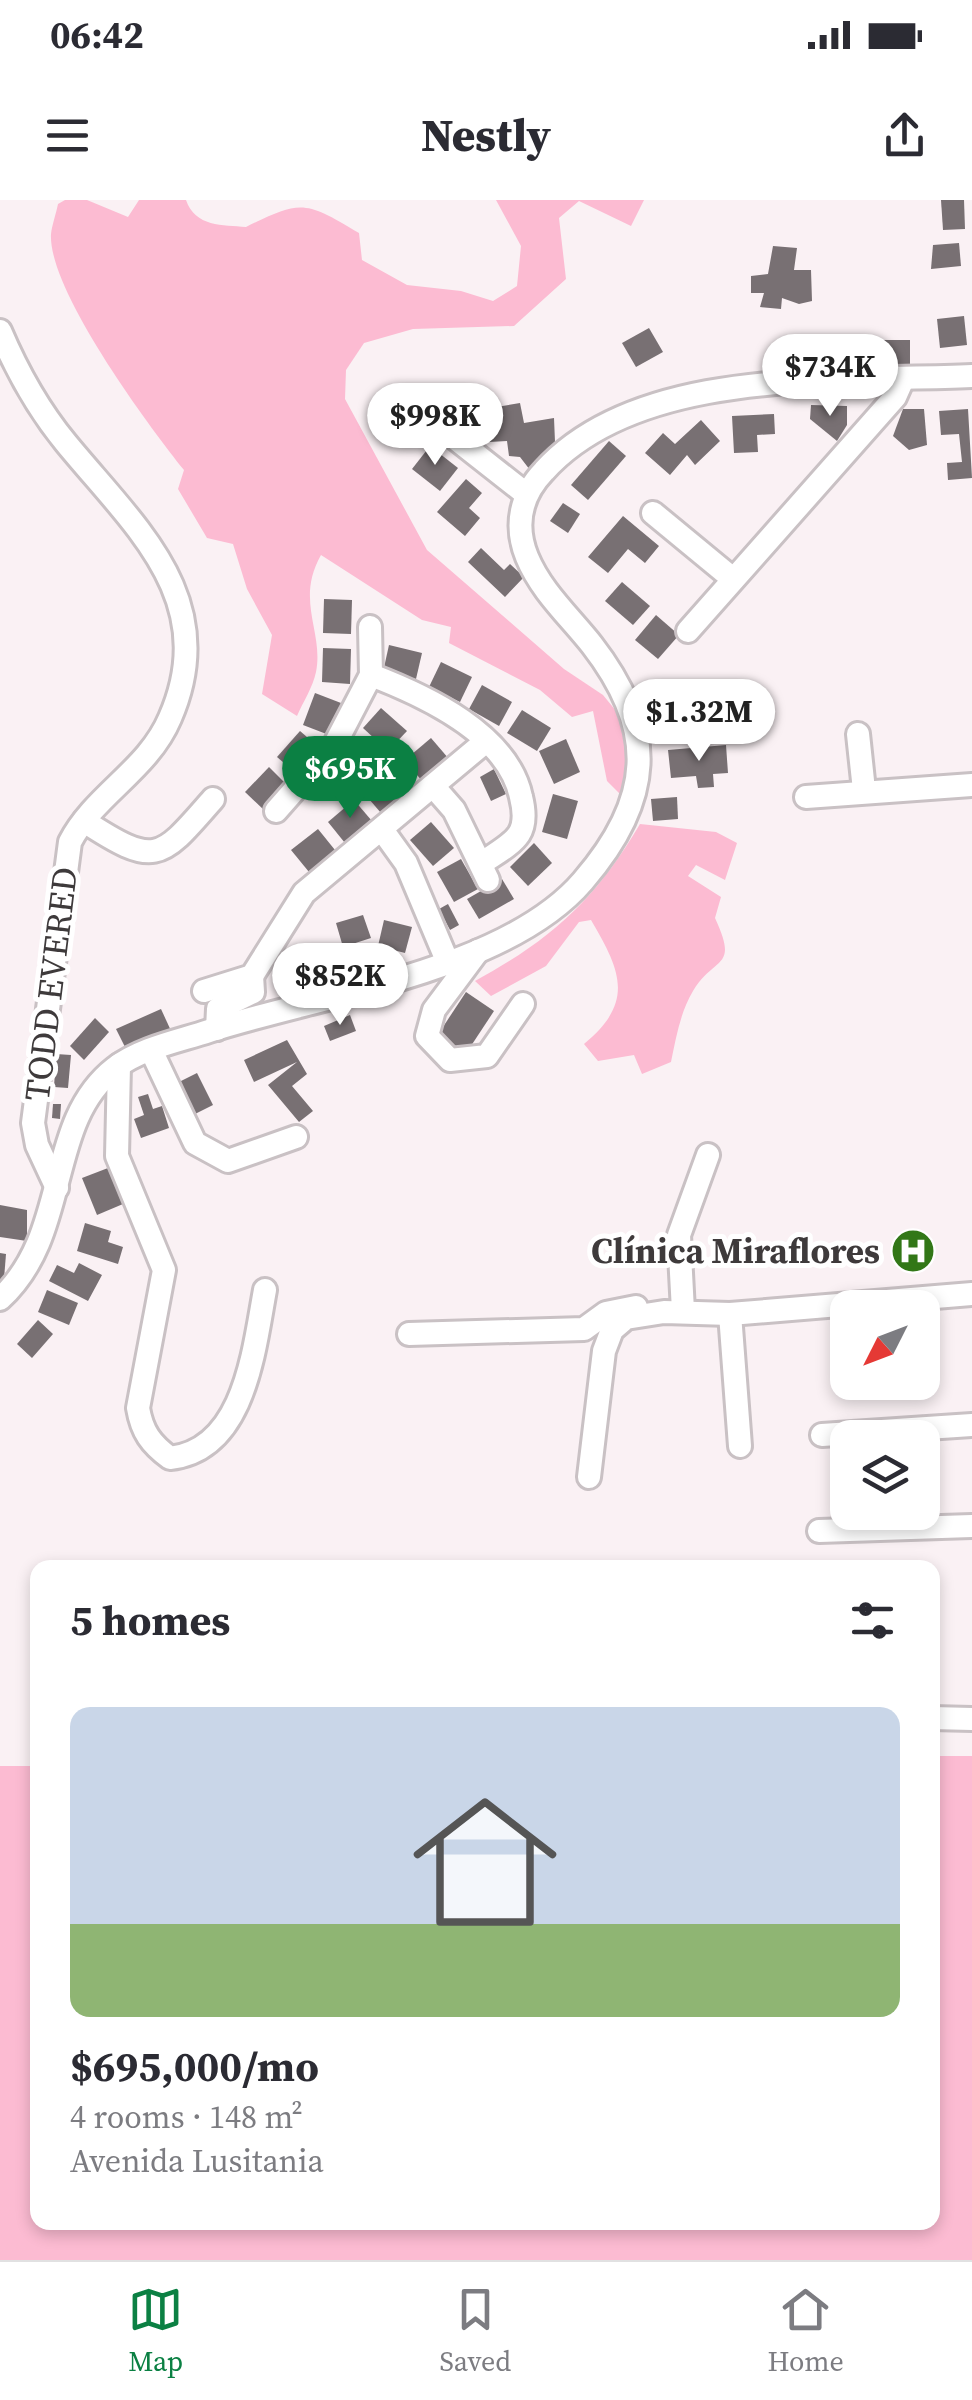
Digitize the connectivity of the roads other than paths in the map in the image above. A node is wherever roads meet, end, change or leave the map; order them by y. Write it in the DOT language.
graph roads {
  1 [pos="0,331"];
  2 [pos="972,376"];
  3 [pos="904,379"];
  4 [pos="451,435"];
  5 [pos="526,494"];
  6 [pos="652,513"];
  7 [pos="733,579"];
  8 [pos="370,627"];
  9 [pos="688,631"];
  10 [pos="371,676"];
  11 [pos="858,734"];
  12 [pos="486,742"];
  13 [pos="972,785"];
  14 [pos="433,786"];
  15 [pos="864,790"];
  16 [pos="806,797"];
  17 [pos="213,799"];
  18 [pos="276,812"];
  19 [pos="84,821"];
  20 [pos="383,830"];
  21 [pos="478,951"];
  22 [pos="448,962"];
  23 [pos="252,976"];
  24 [pos="204,991"];
  25 [pos="523,1004"];
  26 [pos="217,1028"];
  27 [pos="151,1050"];
  28 [pos="119,1065"];
  29 [pos="296,1137"];
  30 [pos="708,1155"];
  31 [pos="58,1188"];
  32 [pos="264,1290"];
  33 [pos="972,1294"];
  34 [pos="0,1299"];
  35 [pos="673,1311"];
  36 [pos="730,1314"];
  37 [pos="409,1334"];
  38 [pos="972,1425"];
  39 [pos="822,1435"];
  40 [pos="740,1446"];
  41 [pos="588,1477"];
  42 [pos="972,1526"];
  43 [pos="819,1532"];
  44 [pos="940,1718"];
  45 [pos="972,1718"];
  1 -- 19 [label="street, TODD EVERED"];
  2 -- 3 [label="street"];
  3 -- 5 [label="street"];
  3 -- 7 [label="street"];
  4 -- 5 [label="street"];
  5 -- 21 [label="street"];
  6 -- 7 [label="street"];
  7 -- 9 [label="street"];
  8 -- 10 [label="street"];
  10 -- 12 [label="street"];
  10 -- 18 [label="street"];
  11 -- 15 [label="street"];
  12 -- 14 [label="street"];
  12 -- 14 [label="street"];
  13 -- 15 [label="street"];
  14 -- 20 [label="street"];
  15 -- 16 [label="street"];
  17 -- 19 [label="street"];
  19 -- 31 [label="street, TODD EVERED"];
  20 -- 22 [label="street"];
  20 -- 23 [label="street"];
  21 -- 22 [label="street"];
  21 -- 25 [label="street"];
  22 -- 26 [label="street"];
  23 -- 24 [label="street"];
  23 -- 26 [label="street"];
  26 -- 27 [label="street"];
  27 -- 28 [label="street"];
  27 -- 29 [label="street"];
  28 -- 31 [label="street"];
  28 -- 32 [label="street"];
  30 -- 35 [label="street"];
  31 -- 34 [label="street"];
  33 -- 36 [label="street"];
  35 -- 36 [label="street"];
  35 -- 37 [label="street"];
  35 -- 41 [label="street"];
  36 -- 40 [label="street"];
  38 -- 39 [label="street"];
  42 -- 43 [label="street"];
  44 -- 45 [label="street"];
}
